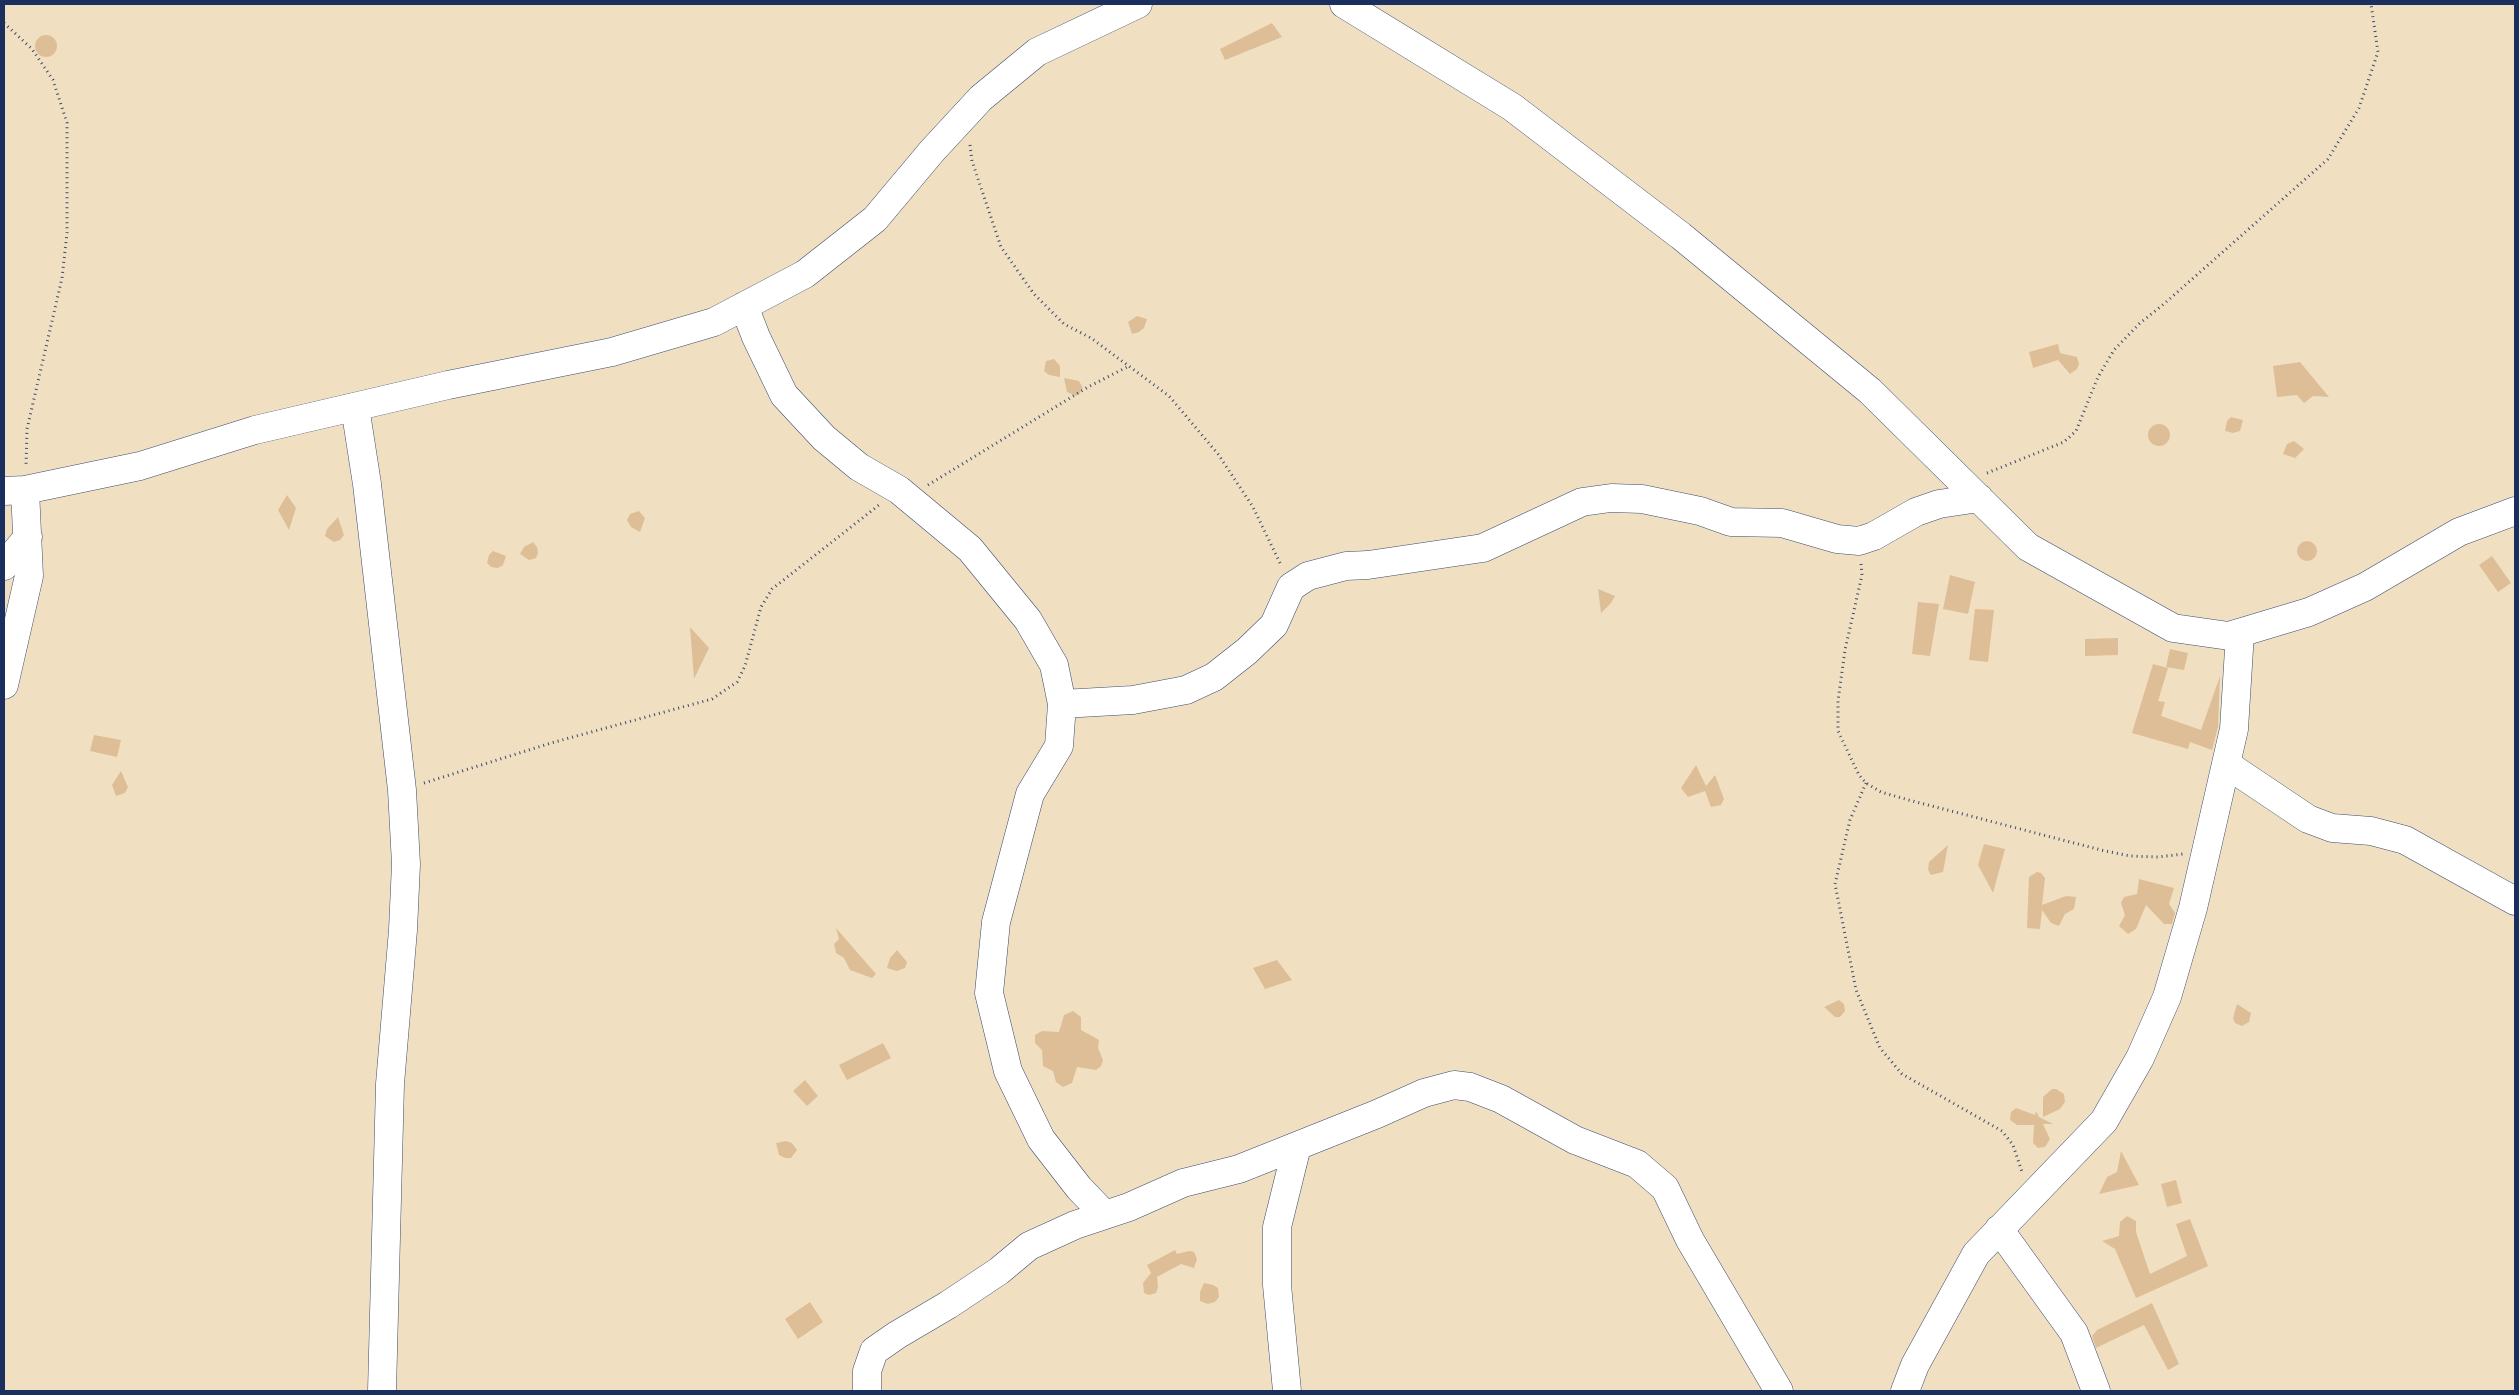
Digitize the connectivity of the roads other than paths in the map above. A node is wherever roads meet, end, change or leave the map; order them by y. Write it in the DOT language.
graph roads {
  1 [pos="1138,4"];
  2 [pos="1344,4"];
  3 [pos="744,306"];
  4 [pos="355,407"];
  5 [pos="1971,490"];
  6 [pos="15,491"];
  7 [pos="2515,511"];
  8 [pos="28,536"];
  9 [pos="4,566"];
  10 [pos="2240,632"];
  11 [pos="4,685"];
  12 [pos="1062,704"];
  13 [pos="2226,764"];
  14 [pos="2515,901"];
  15 [pos="1296,1146"];
  16 [pos="1105,1214"];
  17 [pos="1999,1229"];
  18 [pos="382,1391"];
  19 [pos="867,1391"];
  20 [pos="1288,1391"];
  21 [pos="1779,1391"];
  22 [pos="1905,1391"];
  23 [pos="2096,1391"];
  1 -- 3 [label="street"];
  2 -- 5 [label="street"];
  3 -- 4 [label="street"];
  3 -- 12 [label="street"];
  4 -- 6 [label="street"];
  4 -- 18 [label="street"];
  5 -- 10 [label="street"];
  5 -- 12 [label="street"];
  6 -- 8 [label="street"];
  7 -- 10 [label="street"];
  8 -- 9 [label="street"];
  8 -- 11 [label="street"];
  10 -- 13 [label="street"];
  12 -- 16 [label="street"];
  13 -- 14 [label="street"];
  13 -- 17 [label="street"];
  15 -- 16 [label="street"];
  15 -- 20 [label="street"];
  15 -- 21 [label="street"];
  16 -- 19 [label="street"];
  17 -- 22 [label="street"];
  17 -- 23 [label="street"];
}
